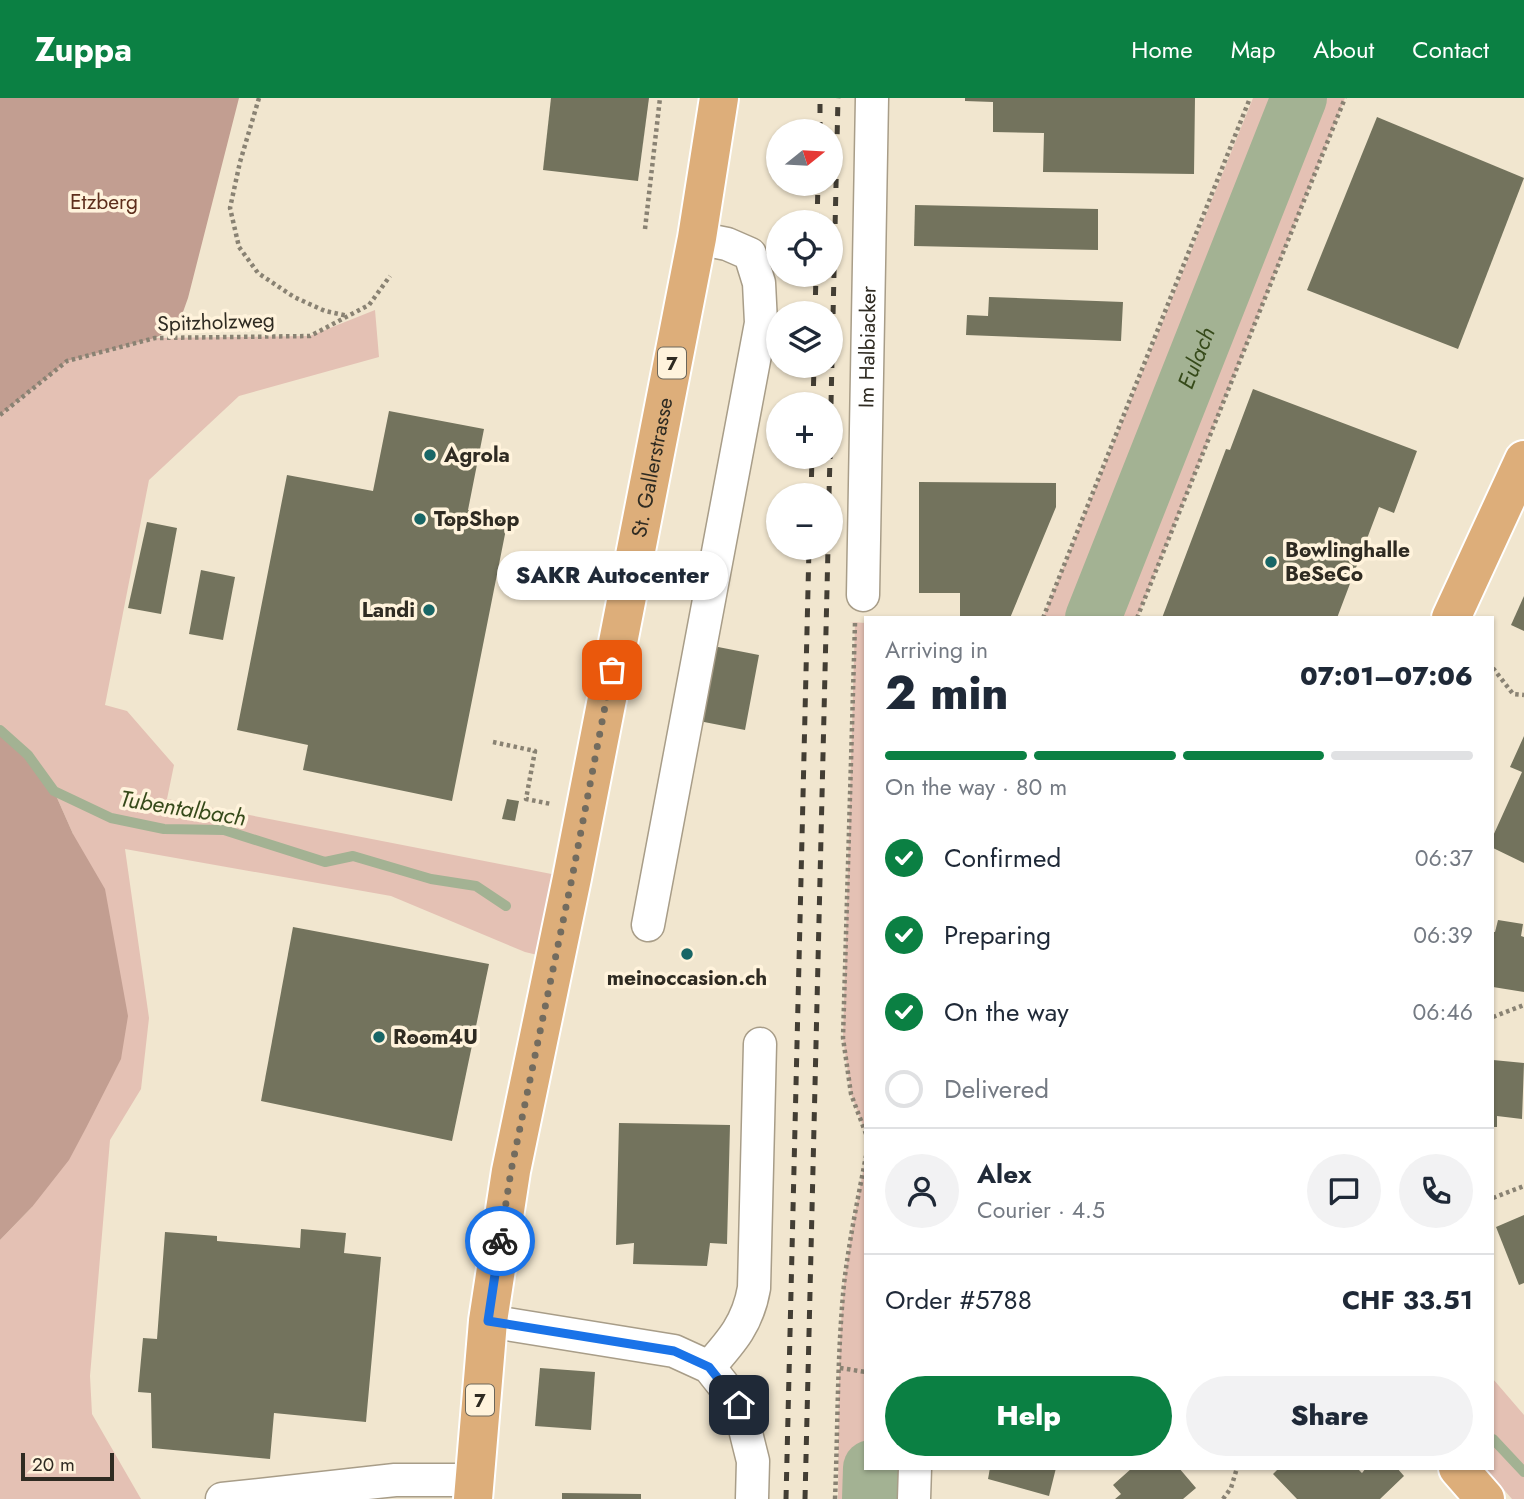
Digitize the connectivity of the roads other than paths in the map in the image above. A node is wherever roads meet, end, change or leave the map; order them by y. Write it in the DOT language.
graph roads {
  1 [pos="719,98"];
  2 [pos="872,98"];
  3 [pos="697,238"];
  4 [pos="1524,460"];
  5 [pos="863,595"];
  6 [pos="1452,616"];
  7 [pos="648,925"];
  8 [pos="760,1044"];
  9 [pos="488,1321"];
  10 [pos="709,1367"];
  11 [pos="915,1470"];
  12 [pos="1460,1470"];
  13 [pos="473,1490"];
  14 [pos="222,1499"];
  15 [pos="752,1499"];
  16 [pos="914,1499"];
  17 [pos="1485,1499"];
  1 -- 3 [label="main road, St. Gallerstrasse / 7"];
  2 -- 5 [label="street, Im Halbiacker"];
  3 -- 7 [label="street"];
  3 -- 9 [label="main road, St. Gallerstrasse / 7"];
  4 -- 6 [label="main road"];
  8 -- 10 [label="street"];
  9 -- 10 [label="street"];
  9 -- 13 [label="main road, St. Gallerstrasse / 7"];
  10 -- 15 [label="street"];
  11 -- 16 [label="street"];
  12 -- 17 [label="main road"];
  13 -- 14 [label="street"];
}
